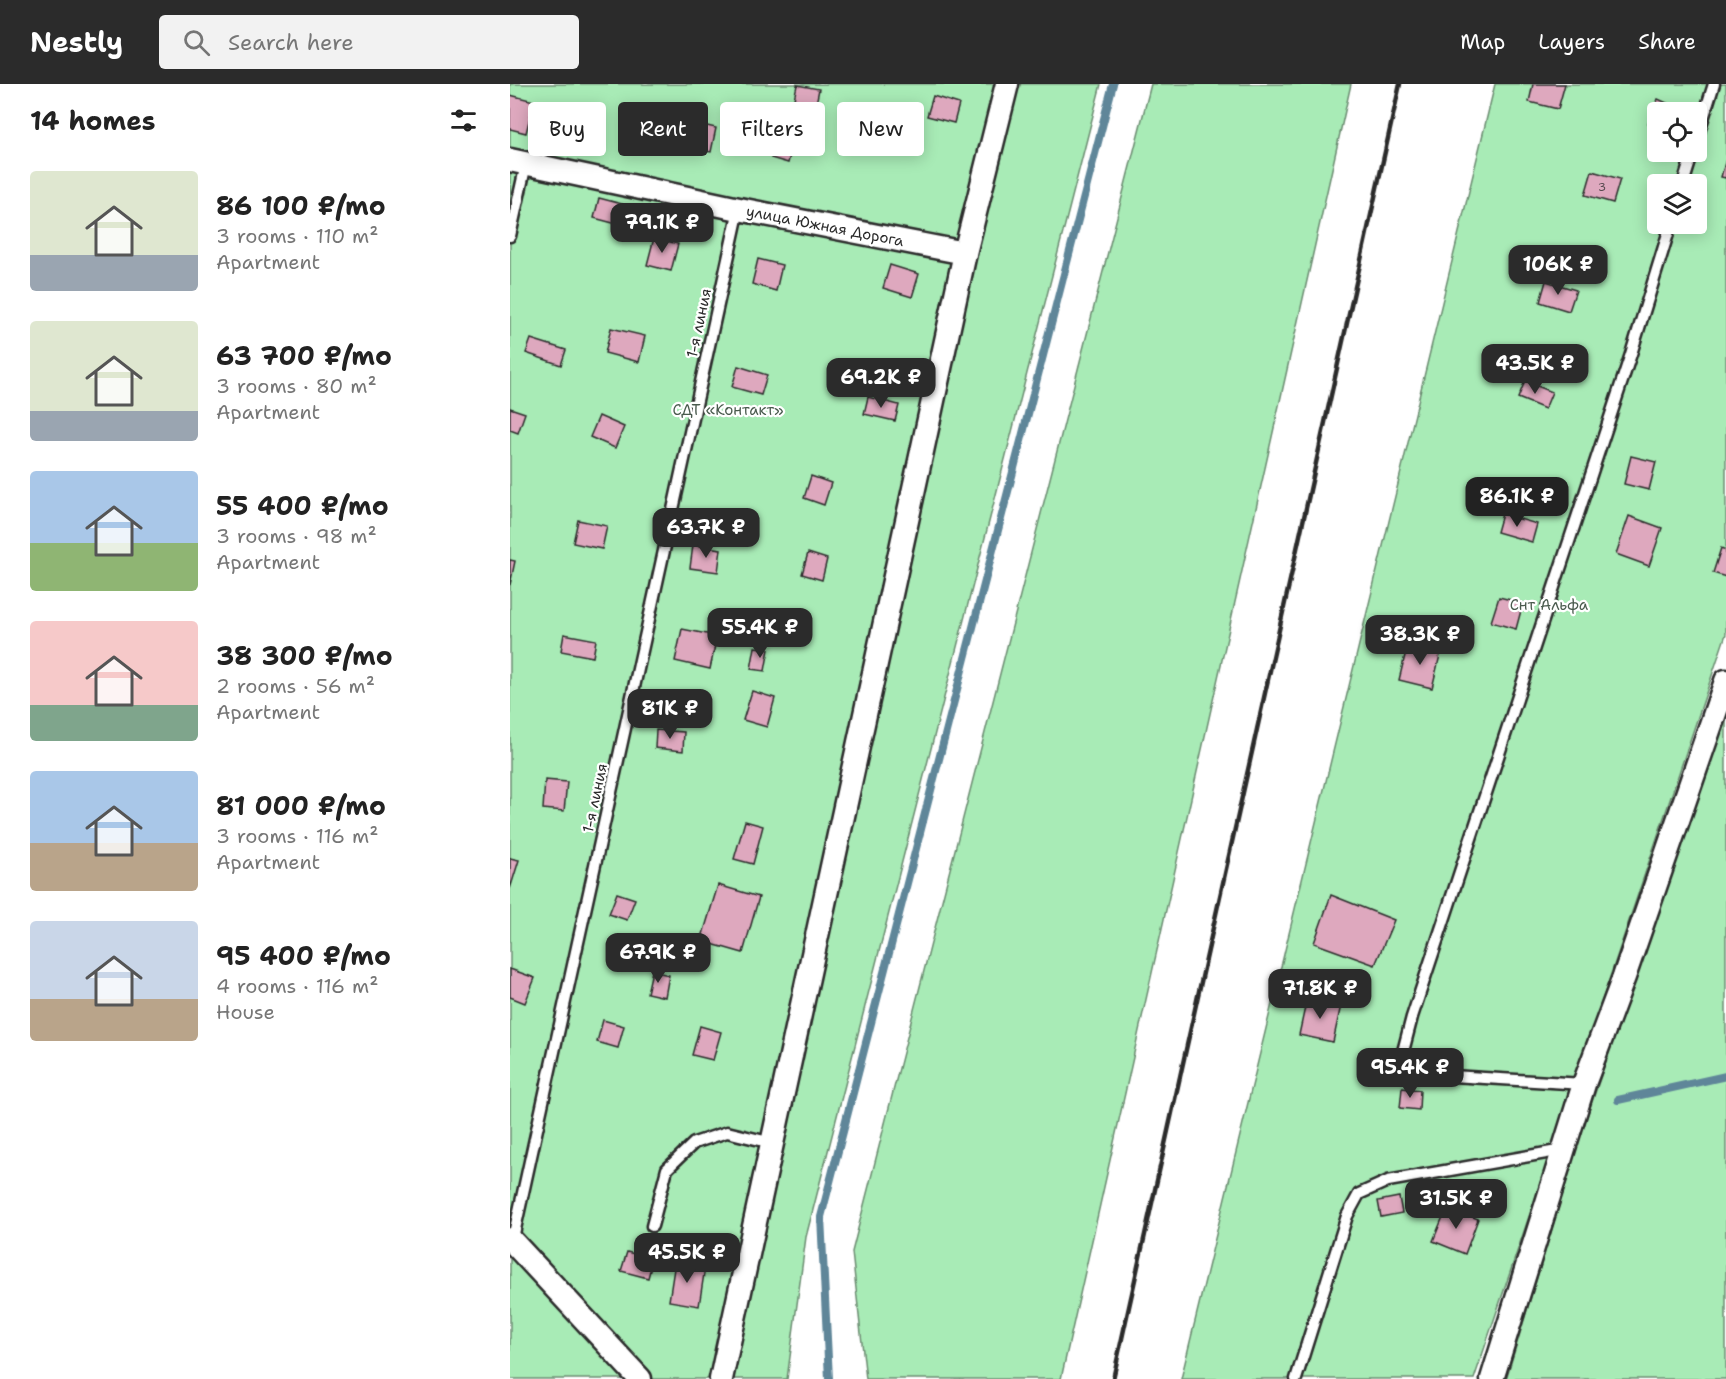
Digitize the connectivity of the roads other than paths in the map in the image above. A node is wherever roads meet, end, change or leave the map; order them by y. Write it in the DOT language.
graph roads {
  1 [pos="1007,84"];
  2 [pos="1714,84"];
  3 [pos="1707,106"];
  4 [pos="518,162"];
  5 [pos="739,209"];
  6 [pos="1668,234"];
  7 [pos="510,236"];
  8 [pos="965,253"];
  9 [pos="1726,681"];
  10 [pos="1584,1084"];
  11 [pos="772,1143"];
  12 [pos="1563,1149"];
  13 [pos="652,1226"];
  14 [pos="511,1244"];
  15 [pos="640,1379"];
  16 [pos="721,1379"];
  17 [pos="1296,1379"];
  18 [pos="1492,1379"];
  1 -- 8 [label="street"];
  2 -- 3 [label="lane"];
  4 -- 5 [label="street, улица Южная Дорога"];
  4 -- 7 [label="lane"];
  5 -- 8 [label="street, улица Южная Дорога"];
  5 -- 14 [label="lane, 1-я линия"];
  6 -- 10 [label="lane"];
  8 -- 11 [label="street"];
  9 -- 10 [label="street"];
  10 -- 12 [label="street"];
  11 -- 13 [label="lane"];
  11 -- 16 [label="street"];
  12 -- 17 [label="lane"];
  12 -- 18 [label="street"];
  14 -- 15 [label="street"];
}
